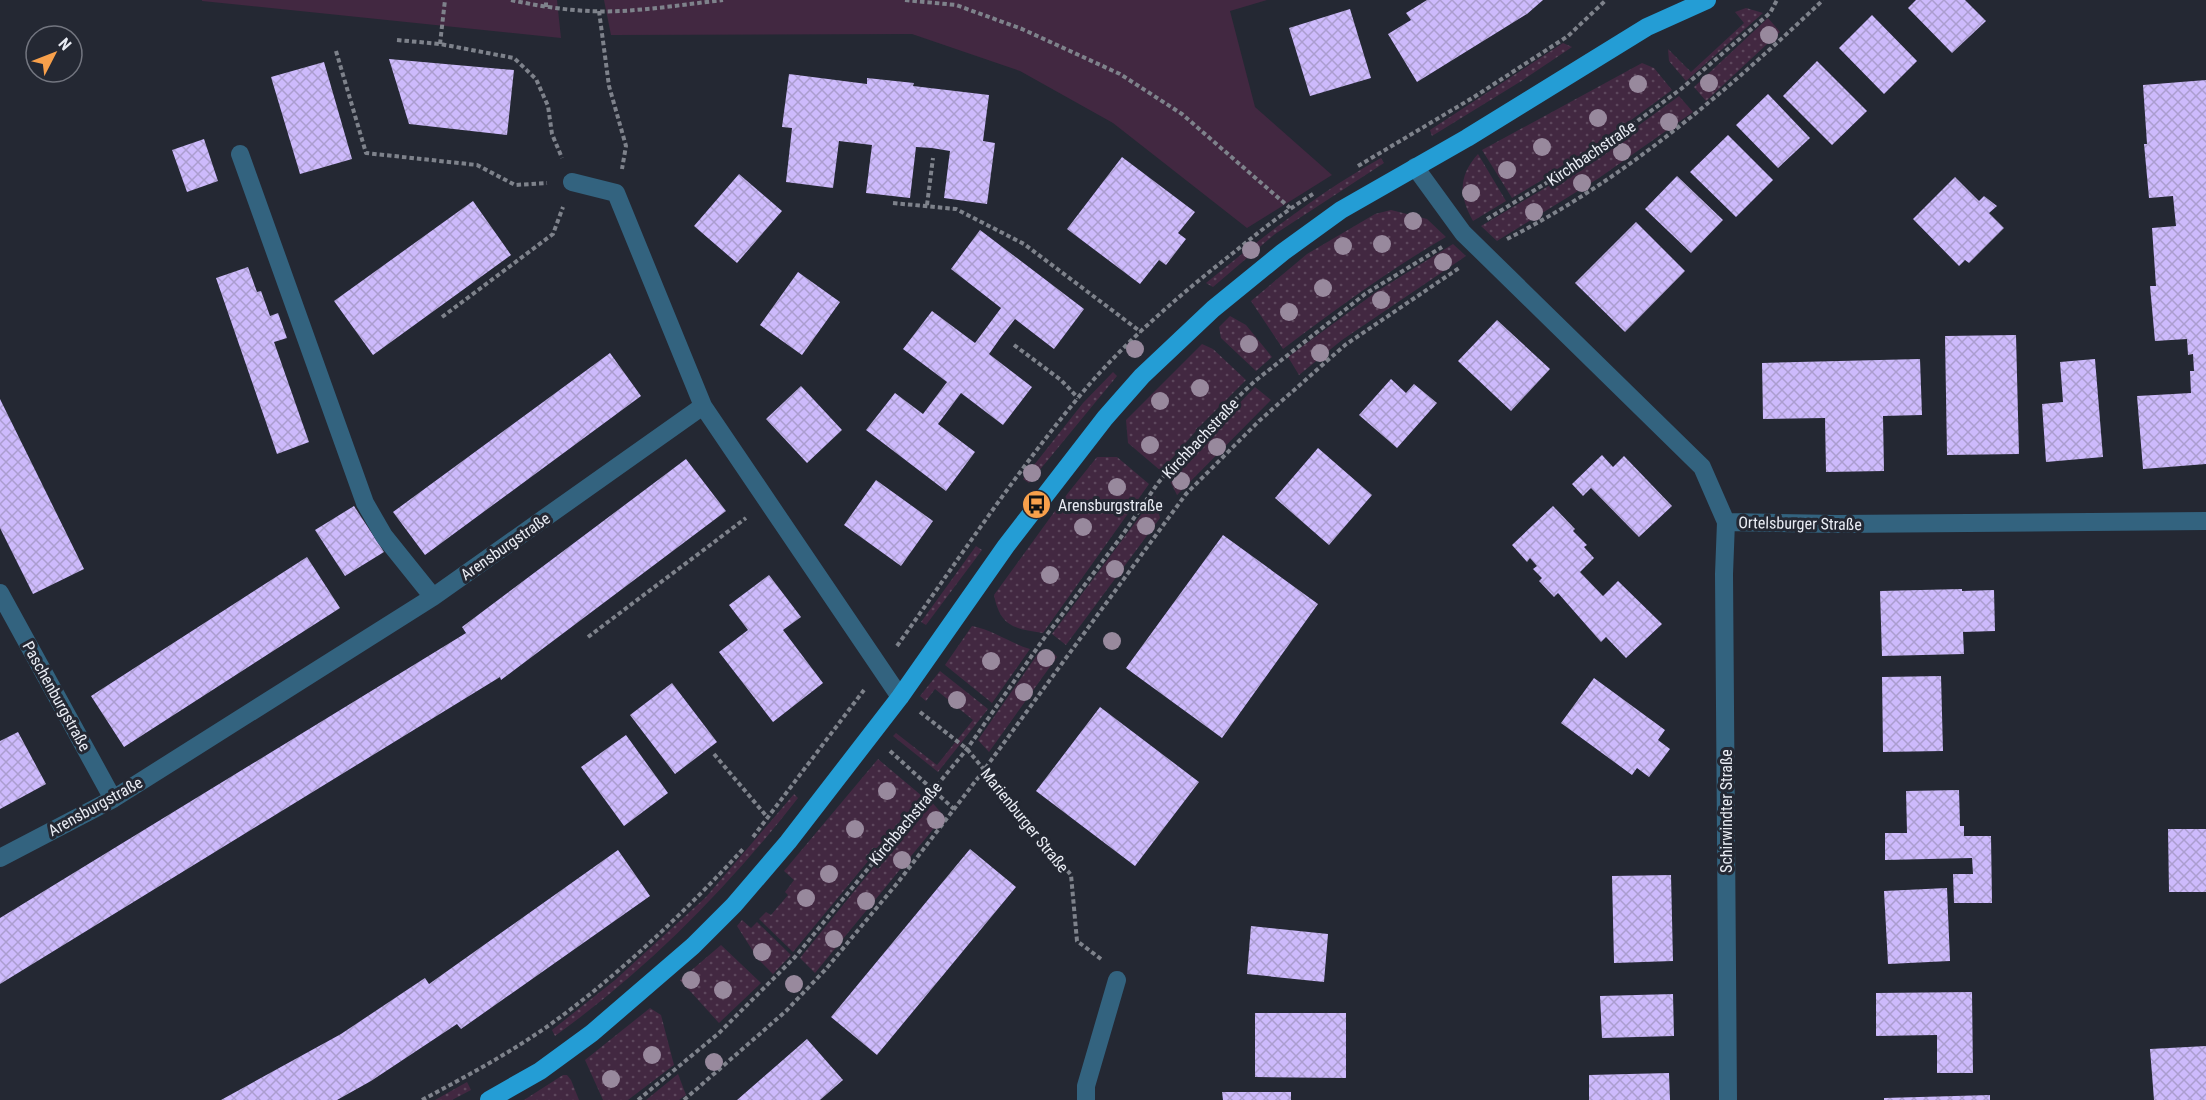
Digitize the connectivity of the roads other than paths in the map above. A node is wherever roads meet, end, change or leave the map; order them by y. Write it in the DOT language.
graph roads {
  1 [pos="1676,0"];
  2 [pos="1707,0"];
  3 [pos="1647,27"];
  4 [pos="240,154"];
  5 [pos="1415,167"];
  6 [pos="572,182"];
  7 [pos="703,406"];
  8 [pos="2206,521"];
  9 [pos="1726,522"];
  10 [pos="0,593"];
  11 [pos="432,597"];
  12 [pos="900,697"];
  13 [pos="113,799"];
  14 [pos="0,858"];
  15 [pos="1117,980"];
  16 [pos="489,1100"];
  17 [pos="1086,1100"];
  18 [pos="1728,1100"];
  1 -- 3 [label="main road"];
  2 -- 3 [label="main road"];
  3 -- 5 [label="main road"];
  4 -- 11 [label="street"];
  5 -- 9 [label="street, Ortelsburger Straße"];
  5 -- 12 [label="main road"];
  6 -- 7 [label="street"];
  7 -- 11 [label="street, Arensburgstraße"];
  7 -- 12 [label="street"];
  8 -- 9 [label="street, Ortelsburger Straße"];
  9 -- 18 [label="street, Schirwindter Straße"];
  10 -- 13 [label="street, Paschenburgstraße"];
  11 -- 13 [label="street, Arensburgstraße"];
  12 -- 16 [label="main road"];
  13 -- 14 [label="street, Arensburgstraße"];
  15 -- 17 [label="street"];
}
